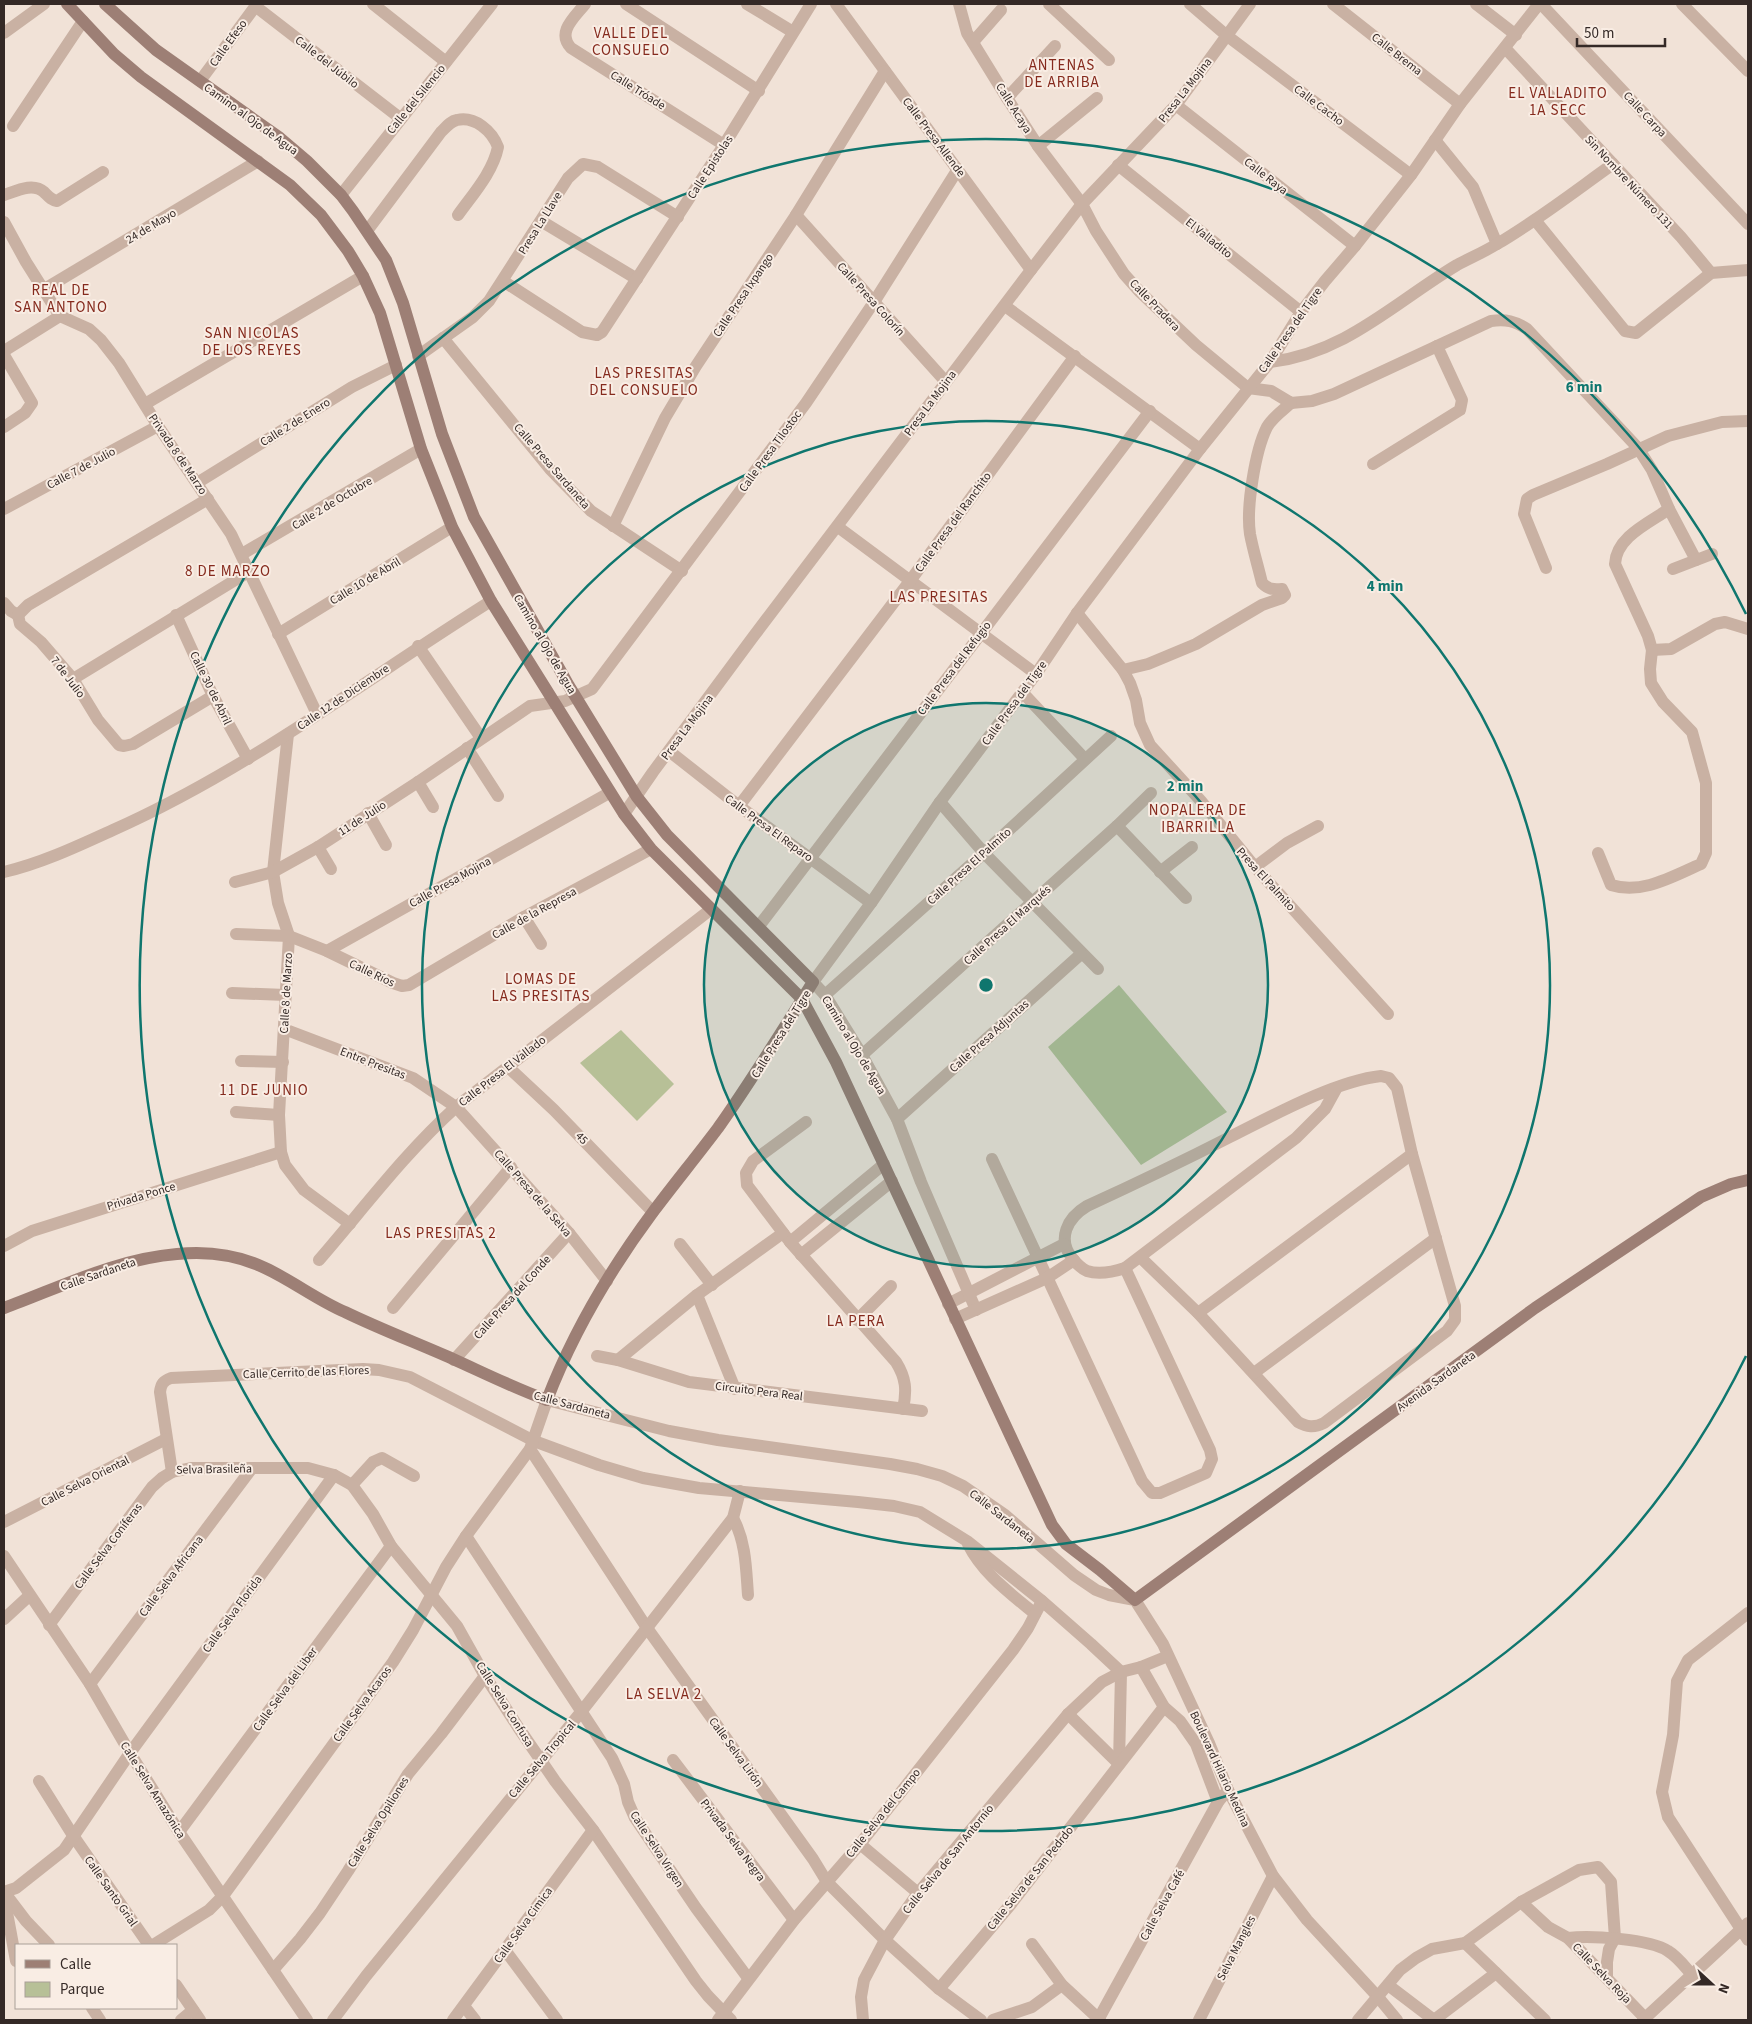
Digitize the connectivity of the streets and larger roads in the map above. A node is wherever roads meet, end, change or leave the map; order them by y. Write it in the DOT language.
graph roads {
  1 [pos="44,4"];
  2 [pos="67,4"];
  3 [pos="105,4"];
  4 [pos="373,4"];
  5 [pos="492,4"];
  6 [pos="585,4"];
  7 [pos="626,4"];
  8 [pos="747,4"];
  9 [pos="811,4"];
  10 [pos="836,4"];
  11 [pos="959,4"];
  12 [pos="1049,4"];
  13 [pos="1190,4"];
  14 [pos="1250,4"];
  15 [pos="1333,4"];
  16 [pos="1476,4"];
  17 [pos="1540,4"];
  18 [pos="1682,4"];
  19 [pos="256,5"];
  20 [pos="1001,10"];
  21 [pos="83,21"];
  22 [pos="793,32"];
  23 [pos="4,33"];
  24 [pos="1226,35"];
  25 [pos="1516,35"];
  26 [pos="973,42"];
  27 [pos="1055,46"];
  28 [pos="1505,48"];
  29 [pos="1109,60"];
  30 [pos="446,62"];
  31 [pos="1748,70"];
  32 [pos="884,71"];
  33 [pos="200,81"];
  34 [pos="758,91"];
  35 [pos="1007,98"];
  36 [pos="1097,98"];
  37 [pos="1460,104"];
  38 [pos="1176,105"];
  39 [pos="400,118"];
  40 [pos="13,126"];
  41 [pos="1435,140"];
  42 [pos="724,145"];
  43 [pos="1038,146"];
  44 [pos="258,161"];
  45 [pos="1613,164"];
  46 [pos="1118,165"];
  47 [pos="958,169"];
  48 [pos="103,172"];
  49 [pos="1411,174"];
  50 [pos="4,195"];
  51 [pos="340,195"];
  52 [pos="1082,204"];
  53 [pos="458,215"];
  54 [pos="796,215"];
  55 [pos="678,217"];
  56 [pos="1535,220"];
  57 [pos="541,221"];
  58 [pos="4,222"];
  59 [pos="1748,224"];
  60 [pos="367,231"];
  61 [pos="1497,244"];
  62 [pos="1356,246"];
  63 [pos="1031,270"];
  64 [pos="1748,270"];
  65 [pos="1711,273"];
  66 [pos="363,276"];
  67 [pos="638,279"];
  68 [pos="503,281"];
  69 [pos="44,290"];
  70 [pos="874,302"];
  71 [pos="1004,306"];
  72 [pos="1301,312"];
  73 [pos="60,316"];
  74 [pos="443,338"];
  75 [pos="1437,346"];
  76 [pos="4,351"];
  77 [pos="4,355"];
  78 [pos="418,356"];
  79 [pos="1075,356"];
  80 [pos="1270,362"];
  81 [pos="396,365"];
  82 [pos="946,382"];
  83 [pos="1248,388"];
  84 [pos="1291,403"];
  85 [pos="144,404"];
  86 [pos="1150,411"];
  87 [pos="1747,421"];
  88 [pos="158,426"];
  89 [pos="4,427"];
  90 [pos="1638,448"];
  91 [pos="421,449"];
  92 [pos="1200,449"];
  93 [pos="1373,464"];
  94 [pos="197,483"];
  95 [pos="208,499"];
  96 [pos="4,509"];
  97 [pos="1669,509"];
  98 [pos="612,526"];
  99 [pos="452,527"];
  100 [pos="838,527"];
  101 [pos="242,554"];
  102 [pos="1712,554"];
  103 [pos="1696,560"];
  104 [pos="1546,568"];
  105 [pos="1673,569"];
  106 [pos="250,571"];
  107 [pos="682,571"];
  108 [pos="910,581"];
  109 [pos="491,601"];
  110 [pos="4,603"];
  111 [pos="1076,613"];
  112 [pos="18,615"];
  113 [pos="176,615"];
  114 [pos="1748,628"];
  115 [pos="980,633"];
  116 [pos="278,634"];
  117 [pos="418,646"];
  118 [pos="1652,650"];
  119 [pos="1123,670"];
  120 [pos="1036,674"];
  121 [pos="73,679"];
  122 [pos="1023,692"];
  123 [pos="213,696"];
  124 [pos="576,697"];
  125 [pos="553,703"];
  126 [pos="318,714"];
  127 [pos="288,734"];
  128 [pos="1111,736"];
  129 [pos="481,738"];
  130 [pos="467,748"];
  131 [pos="669,751"];
  132 [pos="248,759"];
  133 [pos="1085,759"];
  134 [pos="418,782"];
  135 [pos="609,792"];
  136 [pos="1151,793"];
  137 [pos="498,796"];
  138 [pos="637,797"];
  139 [pos="940,802"];
  140 [pos="739,806"];
  141 [pos="433,807"];
  142 [pos="368,813"];
  143 [pos="624,814"];
  144 [pos="1117,826"];
  145 [pos="1318,826"];
  146 [pos="386,845"];
  147 [pos="318,847"];
  148 [pos="1192,847"];
  149 [pos="650,849"];
  150 [pos="984,853"];
  151 [pos="1598,854"];
  152 [pos="811,858"];
  153 [pos="1255,867"];
  154 [pos="331,869"];
  155 [pos="4,872"];
  156 [pos="273,872"];
  157 [pos="1160,872"];
  158 [pos="235,882"];
  159 [pos="1186,898"];
  160 [pos="1032,902"];
  161 [pos="871,903"];
  162 [pos="710,910"];
  163 [pos="524,917"];
  164 [pos="759,926"];
  165 [pos="236,934"];
  166 [pos="289,936"];
  167 [pos="541,944"];
  168 [pos="327,951"];
  169 [pos="1081,954"];
  170 [pos="1098,970"];
  171 [pos="418,980"];
  172 [pos="813,982"];
  173 [pos="232,994"];
  174 [pos="286,995"];
  175 [pos="825,995"];
  176 [pos="802,999"];
  177 [pos="1388,1014"];
  178 [pos="284,1029"];
  179 [pos="862,1055"];
  180 [pos="241,1061"];
  181 [pos="283,1062"];
  182 [pos="508,1067"];
  183 [pos="1336,1089"];
  184 [pos="456,1107"];
  185 [pos="236,1112"];
  186 [pos="280,1116"];
  187 [pos="897,1119"];
  188 [pos="806,1122"];
  189 [pos="281,1152"];
  190 [pos="1412,1154"];
  191 [pos="992,1159"];
  192 [pos="884,1164"];
  193 [pos="511,1167"];
  194 [pos="1748,1180"];
  195 [pos="892,1181"];
  196 [pos="653,1212"];
  197 [pos="350,1224"];
  198 [pos="569,1234"];
  199 [pos="786,1237"];
  200 [pos="1436,1238"];
  201 [pos="680,1244"];
  202 [pos="1064,1244"];
  203 [pos="4,1246"];
  204 [pos="801,1255"];
  205 [pos="1140,1257"];
  206 [pos="1037,1258"];
  207 [pos="319,1260"];
  208 [pos="1074,1260"];
  209 [pos="1124,1268"];
  210 [pos="1046,1278"];
  211 [pos="606,1281"];
  212 [pos="712,1285"];
  213 [pos="891,1286"];
  214 [pos="969,1294"];
  215 [pos="698,1295"];
  216 [pos="948,1304"];
  217 [pos="4,1308"];
  218 [pos="393,1308"];
  219 [pos="976,1310"];
  220 [pos="1198,1313"];
  221 [pos="955,1319"];
  222 [pos="858,1320"];
  223 [pos="597,1356"];
  224 [pos="454,1360"];
  225 [pos="618,1360"];
  226 [pos="1254,1373"];
  227 [pos="735,1389"];
  228 [pos="160,1392"];
  229 [pos="547,1400"];
  230 [pos="904,1408"];
  231 [pos="922,1411"];
  232 [pos="166,1439"];
  233 [pos="534,1441"];
  234 [pos="252,1468"];
  235 [pos="172,1472"];
  236 [pos="334,1475"];
  237 [pos="414,1476"];
  238 [pos="352,1485"];
  239 [pos="740,1491"];
  240 [pos="733,1518"];
  241 [pos="4,1522"];
  242 [pos="466,1536"];
  243 [pos="967,1541"];
  244 [pos="390,1546"];
  245 [pos="4,1556"];
  246 [pos="431,1595"];
  247 [pos="748,1595"];
  248 [pos="29,1596"];
  249 [pos="1135,1600"];
  250 [pos="1042,1601"];
  251 [pos="1748,1613"];
  252 [pos="1035,1614"];
  253 [pos="4,1619"];
  254 [pos="49,1625"];
  255 [pos="647,1628"];
  256 [pos="1168,1656"];
  257 [pos="1141,1667"];
  258 [pos="1121,1672"];
  259 [pos="485,1676"];
  260 [pos="90,1684"];
  261 [pos="1164,1707"];
  262 [pos="581,1712"];
  263 [pos="1068,1714"];
  264 [pos="130,1753"];
  265 [pos="540,1760"];
  266 [pos="673,1760"];
  267 [pos="1120,1764"];
  268 [pos="39,1781"];
  269 [pos="1228,1790"];
  270 [pos="1218,1802"];
  271 [pos="593,1830"];
  272 [pos="179,1832"];
  273 [pos="74,1837"];
  274 [pos="860,1844"];
  275 [pos="1273,1876"];
  276 [pos="827,1882"];
  277 [pos="7,1891"];
  278 [pos="918,1892"];
  279 [pos="223,1896"];
  280 [pos="1521,1902"];
  281 [pos="794,1920"];
  282 [pos="1746,1932"];
  283 [pos="1568,1938"];
  284 [pos="1615,1938"];
  285 [pos="885,1940"];
  286 [pos="1465,1943"];
  287 [pos="48,1944"];
  288 [pos="148,1944"];
  289 [pos="155,1944"];
  290 [pos="1032,1944"];
  291 [pos="505,1950"];
  292 [pos="15,1953"];
  293 [pos="273,1970"];
  294 [pos="1496,1973"];
  295 [pos="1693,1976"];
  296 [pos="1607,1977"];
  297 [pos="748,1978"];
  298 [pos="1062,1985"];
  299 [pos="1388,1985"];
  300 [pos="178,1988"];
  301 [pos="939,1989"];
  302 [pos="1378,1997"];
  303 [pos="464,2006"];
  304 [pos="93,2009"];
  305 [pos="197,2015"];
  306 [pos="724,2018"];
  307 [pos="1644,2019"];
  308 [pos="100,2020"];
  309 [pos="181,2020"];
  310 [pos="304,2020"];
  311 [pos="333,2020"];
  312 [pos="453,2020"];
  313 [pos="475,2020"];
  314 [pos="557,2020"];
  315 [pos="863,2020"];
  316 [pos="981,2020"];
  317 [pos="993,2020"];
  318 [pos="1099,2020"];
  319 [pos="1199,2020"];
  320 [pos="1358,2020"];
  321 [pos="1397,2020"];
  322 [pos="1434,2020"];
  323 [pos="1545,2020"];
  1 -- 23 [label="street"];
  2 -- 21 [label="street, Camino al Ojo de Agua"];
  3 -- 33 [label="street, Camino al Ojo de Agua"];
  4 -- 30 [label="street"];
  5 -- 30 [label="street, Calle del Silencio"];
  6 -- 42 [label="street, Calle Tróade"];
  7 -- 34 [label="street"];
  8 -- 22 [label="street"];
  9 -- 22 [label="street, Calle Epistolas"];
  10 -- 32 [label="street, Calle Presa Allende"];
  11 -- 26 [label="street, Calle Acaya"];
  12 -- 29 [label="street"];
  13 -- 24 [label="street, Calle Cacho"];
  14 -- 24 [label="street, Presa La Mojina"];
  15 -- 37 [label="street, Calle Brema"];
  16 -- 25 [label="street"];
  17 -- 25 [label="street, Calle Presa del Tigre"];
  17 -- 59 [label="street, Calle Carpa"];
  18 -- 31 [label="street"];
  19 -- 33 [label="street, Calle Efeso"];
  19 -- 39 [label="street, Calle del Júbilo"];
  20 -- 26 [label="street"];
  21 -- 40 [label="street"];
  21 -- 44 [label="street, Camino al Ojo de Agua"];
  22 -- 34 [label="street, Calle Epistolas"];
  24 -- 38 [label="street, Presa La Mojina"];
  24 -- 49 [label="street, Calle Cacho"];
  25 -- 28 [label="street, Calle Presa del Tigre"];
  26 -- 35 [label="street, Calle Acaya"];
  27 -- 35 [label="street"];
  28 -- 37 [label="street, Calle Presa del Tigre"];
  28 -- 45 [label="street, Sin Nombre Número 131"];
  30 -- 39 [label="street, Calle del Silencio"];
  32 -- 47 [label="street, Calle Presa Allende"];
  32 -- 54 [label="street, Calle Presa Ixpango"];
  33 -- 51 [label="street, Camino al Ojo de Agua"];
  34 -- 42 [label="street, Calle Epistolas"];
  35 -- 43 [label="street, Calle Acaya"];
  36 -- 43 [label="street"];
  37 -- 41 [label="street, Calle Presa del Tigre"];
  38 -- 46 [label="street, Presa La Mojina"];
  38 -- 62 [label="street, Calle Raya"];
  39 -- 51 [label="street, Calle del Silencio"];
  41 -- 49 [label="street, Calle Presa del Tigre"];
  41 -- 61 [label="street"];
  42 -- 55 [label="street, Calle Epistolas"];
  43 -- 52 [label="street, Calle Acaya"];
  44 -- 66 [label="street, Camino al Ojo de Agua"];
  44 -- 69 [label="street, 24 de Mayo"];
  45 -- 56 [label="street"];
  45 -- 65 [label="street, Sin Nombre Número 131"];
  46 -- 52 [label="street, Presa La Mojina"];
  46 -- 72 [label="street, El Valladito"];
  47 -- 63 [label="street, Calle Presa Allende"];
  47 -- 70 [label="street, Calle Presa Tilostoc"];
  48 -- 50 [label="street"];
  49 -- 62 [label="street, Calle Presa del Tigre"];
  51 -- 60 [label="street, Camino al Ojo de Agua"];
  52 -- 63 [label="street, Presa La Mojina"];
  52 -- 83 [label="street, Calle Pradera"];
  53 -- 60 [label="street"];
  54 -- 70 [label="street, Calle Presa Colorín"];
  54 -- 98 [label="street, Calle Presa Ixpango"];
  55 -- 57 [label="street, Presa La Llave"];
  55 -- 67 [label="street, Calle Epistolas"];
  56 -- 61 [label="street"];
  56 -- 65 [label="street"];
  57 -- 67 [label="street"];
  57 -- 68 [label="street, Presa La Llave"];
  58 -- 69 [label="street"];
  60 -- 78 [label="street, Camino al Ojo de Agua"];
  61 -- 80 [label="street"];
  62 -- 72 [label="street, Calle Presa del Tigre"];
  63 -- 71 [label="street, Presa La Mojina"];
  64 -- 65 [label="street"];
  66 -- 81 [label="street, Camino al Ojo de Agua"];
  66 -- 85 [label="street"];
  67 -- 68 [label="street, Calle Epistolas"];
  68 -- 74 [label="street, Presa La Llave"];
  69 -- 73 [label="street"];
  70 -- 82 [label="street, Calle Presa Colorín"];
  70 -- 107 [label="street, Calle Presa Tilostoc"];
  71 -- 79 [label="street"];
  71 -- 82 [label="street, Presa La Mojina"];
  72 -- 80 [label="street, Calle Presa del Tigre"];
  73 -- 76 [label="street"];
  73 -- 85 [label="street, Privada 8 de Marzo"];
  74 -- 78 [label="street, Presa La Llave"];
  74 -- 98 [label="street, Calle Presa Sardaneta"];
  75 -- 84 [label="street"];
  75 -- 90 [label="street"];
  75 -- 93 [label="street"];
  77 -- 89 [label="street"];
  78 -- 124 [label="street, Camino al Ojo de Agua"];
  79 -- 86 [label="street"];
  79 -- 108 [label="street, Calle Presa del Ranchito"];
  80 -- 83 [label="street, Calle Presa del Tigre"];
  81 -- 91 [label="street, Camino al Ojo de Agua"];
  81 -- 94 [label="street, Calle 2 de Enero"];
  82 -- 100 [label="street, Presa La Mojina"];
  83 -- 84 [label="street"];
  83 -- 92 [label="street, Calle Presa del Tigre"];
  84 -- 119 [label="street"];
  85 -- 88 [label="street, Privada 8 de Marzo"];
  86 -- 92 [label="street"];
  86 -- 115 [label="street, Calle Presa del Refugio"];
  87 -- 90 [label="street"];
  88 -- 94 [label="street, Privada 8 de Marzo"];
  88 -- 96 [label="street, Calle 7 de Julio"];
  90 -- 97 [label="street"];
  90 -- 104 [label="street"];
  91 -- 99 [label="street, Camino al Ojo de Agua"];
  91 -- 101 [label="street, Calle 2 de Octubre"];
  92 -- 111 [label="street, Calle Presa del Tigre"];
  94 -- 95 [label="street, Privada 8 de Marzo"];
  95 -- 101 [label="street, Privada 8 de Marzo"];
  95 -- 112 [label="street"];
  97 -- 103 [label="street"];
  97 -- 118 [label="street"];
  98 -- 107 [label="street, Calle Presa Sardaneta"];
  99 -- 109 [label="street, Camino al Ojo de Agua"];
  99 -- 116 [label="street, Calle 10 de Abril"];
  100 -- 108 [label="street"];
  100 -- 131 [label="street, Presa La Mojina"];
  101 -- 106 [label="street, Privada 8 de Marzo"];
  102 -- 103 [label="street"];
  103 -- 105 [label="street"];
  106 -- 113 [label="street"];
  106 -- 116 [label="street, Privada 8 de Marzo"];
  107 -- 124 [label="street, Calle Presa Tilostoc"];
  108 -- 115 [label="street"];
  108 -- 140 [label="street, Calle Presa del Ranchito"];
  109 -- 117 [label="street, Calle 12 de Diciembre"];
  109 -- 125 [label="street, Camino al Ojo de Agua"];
  110 -- 112 [label="street, 7 de Julio"];
  111 -- 119 [label="street, Presa El Palmito"];
  111 -- 120 [label="street, Calle Presa del Tigre"];
  112 -- 121 [label="street, 7 de Julio"];
  113 -- 121 [label="street"];
  113 -- 123 [label="street, Calle 30 de Abril"];
  114 -- 118 [label="street"];
  115 -- 120 [label="street"];
  115 -- 152 [label="street, Calle Presa del Refugio"];
  116 -- 126 [label="street, Privada 8 de Marzo"];
  117 -- 126 [label="street, Calle 12 de Diciembre"];
  117 -- 129 [label="street"];
  118 -- 151 [label="street"];
  119 -- 153 [label="street, Presa El Palmito"];
  120 -- 122 [label="street, Calle Presa del Tigre"];
  121 -- 123 [label="street, 7 de Julio"];
  122 -- 133 [label="street"];
  122 -- 139 [label="street, Calle Presa del Tigre"];
  123 -- 132 [label="street, Calle 30 de Abril"];
  124 -- 125 [label="street, Calle Presa Tilostoc"];
  124 -- 138 [label="street, Camino al Ojo de Agua"];
  125 -- 129 [label="street, 11 de Julio"];
  125 -- 135 [label="street, Camino al Ojo de Agua"];
  126 -- 127 [label="street, Calle 12 de Diciembre"];
  127 -- 132 [label="street, Calle 12 de Diciembre"];
  127 -- 156 [label="street, Calle 8 de Marzo"];
  128 -- 133 [label="street, Calle Presa El Palmito"];
  129 -- 130 [label="street, 11 de Julio"];
  130 -- 134 [label="street, 11 de Julio"];
  130 -- 137 [label="street"];
  131 -- 138 [label="street, Presa La Mojina"];
  131 -- 140 [label="street, Calle Presa El Reparo"];
  132 -- 155 [label="street, Calle 12 de Diciembre"];
  133 -- 150 [label="street, Calle Presa El Palmito"];
  134 -- 141 [label="street"];
  134 -- 142 [label="street, 11 de Julio"];
  135 -- 143 [label="street, Camino al Ojo de Agua"];
  135 -- 168 [label="street, Calle Presa Mojina"];
  136 -- 144 [label="street, Calle Presa El Marqués"];
  138 -- 143 [label="street, Presa La Mojina"];
  138 -- 164 [label="street, Camino al Ojo de Agua"];
  139 -- 150 [label="street"];
  139 -- 161 [label="street, Calle Presa del Tigre"];
  140 -- 152 [label="street, Calle Presa El Reparo"];
  142 -- 146 [label="street"];
  142 -- 147 [label="street, 11 de Julio"];
  143 -- 149 [label="street, Camino al Ojo de Agua"];
  144 -- 157 [label="street"];
  144 -- 160 [label="street, Calle Presa El Marqués"];
  145 -- 153 [label="street"];
  147 -- 154 [label="street"];
  147 -- 156 [label="street, 11 de Julio"];
  148 -- 157 [label="street"];
  149 -- 162 [label="street, Camino al Ojo de Agua"];
  149 -- 163 [label="street, Calle de la Represa"];
  150 -- 160 [label="street"];
  150 -- 175 [label="street, Calle Presa El Palmito"];
  152 -- 161 [label="street, Calle Presa El Reparo"];
  152 -- 164 [label="street, Calle Presa del Refugio"];
  153 -- 177 [label="street, Presa El Palmito"];
  156 -- 158 [label="street, 11 de Julio"];
  156 -- 166 [label="street, Calle 8 de Marzo"];
  157 -- 159 [label="street"];
  160 -- 169 [label="street"];
  160 -- 179 [label="street, Calle Presa El Marqués"];
  161 -- 172 [label="street, Calle Presa del Tigre"];
  162 -- 176 [label="street, Camino al Ojo de Agua"];
  162 -- 182 [label="street, Calle Presa El Vallado"];
  163 -- 167 [label="street"];
  163 -- 171 [label="street, Calle de la Represa"];
  164 -- 172 [label="street, Camino al Ojo de Agua"];
  165 -- 166 [label="street"];
  166 -- 168 [label="street"];
  166 -- 174 [label="street, Calle 8 de Marzo"];
  168 -- 171 [label="street, Calle Ríos"];
  169 -- 170 [label="street"];
  169 -- 187 [label="street, Calle Presa Adjuntas"];
  172 -- 175 [label="street, Camino al Ojo de Agua"];
  172 -- 176 [label="street, Calle Presa del Tigre"];
  173 -- 174 [label="street"];
  174 -- 178 [label="street, Calle 8 de Marzo"];
  175 -- 179 [label="street, Camino al Ojo de Agua"];
  176 -- 192 [label="street, Camino al Ojo de Agua"];
  176 -- 196 [label="street, Calle Presa del Tigre"];
  178 -- 181 [label="street, Calle 8 de Marzo"];
  178 -- 184 [label="street, Entre Presitas"];
  179 -- 187 [label="street, Camino al Ojo de Agua"];
  180 -- 181 [label="street"];
  181 -- 186 [label="street, Calle 8 de Marzo"];
  182 -- 184 [label="street, Calle Presa El Vallado"];
  182 -- 196 [label="street, 45"];
  183 -- 190 [label="street"];
  183 -- 202 [label="street"];
  183 -- 205 [label="street"];
  184 -- 193 [label="street, Calle Presa de la Selva"];
  184 -- 197 [label="street, Calle Presa El Vallado"];
  185 -- 186 [label="street"];
  186 -- 189 [label="street, Calle 8 de Marzo"];
  187 -- 214 [label="street, Camino al Ojo de Agua"];
  188 -- 199 [label="street"];
  189 -- 197 [label="street, Calle 8 de Marzo"];
  189 -- 203 [label="street, Privada Ponce"];
  190 -- 200 [label="street"];
  190 -- 220 [label="street"];
  191 -- 206 [label="street"];
  192 -- 195 [label="street, Camino al Ojo de Agua"];
  192 -- 199 [label="street"];
  193 -- 198 [label="street, Calle Presa de la Selva"];
  193 -- 218 [label="street"];
  194 -- 249 [label="street, Avenida Sardaneta"];
  195 -- 204 [label="street"];
  195 -- 216 [label="street, Camino al Ojo de Agua"];
  196 -- 211 [label="street, Calle Presa del Tigre"];
  197 -- 207 [label="street, Calle Presa El Vallado"];
  198 -- 211 [label="street, Calle Presa de la Selva"];
  198 -- 224 [label="street, Calle Presa del Conde"];
  199 -- 204 [label="street"];
  199 -- 212 [label="street"];
  200 -- 226 [label="street"];
  200 -- 226 [label="street"];
  201 -- 212 [label="street"];
  202 -- 206 [label="street"];
  202 -- 208 [label="street"];
  204 -- 222 [label="street"];
  205 -- 209 [label="street"];
  205 -- 220 [label="street"];
  206 -- 210 [label="street"];
  206 -- 214 [label="street"];
  208 -- 209 [label="street"];
  208 -- 210 [label="street"];
  209 -- 210 [label="street"];
  210 -- 219 [label="street"];
  211 -- 229 [label="street, Calle Presa del Tigre"];
  212 -- 215 [label="street"];
  213 -- 222 [label="street"];
  214 -- 216 [label="street"];
  214 -- 219 [label="street, Camino al Ojo de Agua"];
  215 -- 225 [label="street"];
  215 -- 227 [label="street"];
  216 -- 221 [label="street, Camino al Ojo de Agua"];
  217 -- 224 [label="street, Calle Sardaneta"];
  219 -- 221 [label="street"];
  220 -- 226 [label="street"];
  221 -- 249 [label="street, Camino al Ojo de Agua"];
  222 -- 230 [label="street"];
  223 -- 225 [label="street, Circuito Pera Real"];
  224 -- 229 [label="street, Calle Sardaneta"];
  225 -- 227 [label="street, Circuito Pera Real"];
  227 -- 230 [label="street, Circuito Pera Real"];
  228 -- 232 [label="street, Selva Brasileña"];
  228 -- 233 [label="street, Calle Cerrito de las Flores"];
  229 -- 233 [label="street, Calle Presa del Tigre"];
  229 -- 249 [label="street, Calle Sardaneta"];
  230 -- 231 [label="street, Circuito Pera Real"];
  232 -- 235 [label="street, Selva Brasileña"];
  232 -- 241 [label="street, Calle Selva Oriental"];
  233 -- 239 [label="street, Calle Cerrito de las Flores"];
  233 -- 242 [label="street, Calle Selva Acaros"];
  233 -- 255 [label="street, Calle Selva Lirón"];
  234 -- 235 [label="street, Selva Brasileña"];
  234 -- 236 [label="street, Selva Brasileña"];
  234 -- 260 [label="street, Calle Selva Africana"];
  235 -- 254 [label="street, Calle Selva Coníferas"];
  236 -- 238 [label="street, Calle Selva Confusa"];
  236 -- 264 [label="street, Calle Selva Florida"];
  237 -- 238 [label="street"];
  238 -- 244 [label="street, Calle Selva Confusa"];
  239 -- 240 [label="street, Calle Selva Tropical"];
  239 -- 243 [label="street, Calle Cerrito de las Flores"];
  240 -- 247 [label="street"];
  240 -- 255 [label="street, Calle Selva Tropical"];
  242 -- 246 [label="street, Calle Selva Acaros"];
  242 -- 262 [label="street, Calle Selva Virgen"];
  243 -- 250 [label="street, Calle Cerrito de las Flores"];
  243 -- 252 [label="street"];
  244 -- 246 [label="street, Calle Selva Confusa"];
  244 -- 272 [label="street, Calle Selva del Liber"];
  245 -- 248 [label="street, Calle Selva Amazónica"];
  246 -- 259 [label="street, Calle Selva Confusa"];
  246 -- 279 [label="street, Calle Selva Acaros"];
  248 -- 253 [label="street"];
  248 -- 254 [label="street, Calle Selva Amazónica"];
  249 -- 256 [label="street, Boulevard Hilario Medina"];
  250 -- 252 [label="street, Calle Selva del Campo"];
  250 -- 258 [label="street, Calle Cerrito de las Flores"];
  251 -- 282 [label="street"];
  252 -- 274 [label="street, Calle Selva del Campo"];
  254 -- 260 [label="street, Calle Selva Amazónica"];
  255 -- 262 [label="street, Calle Selva Tropical"];
  255 -- 276 [label="street, Calle Selva Lirón"];
  256 -- 257 [label="street, Calle Selva de San Antornio"];
  256 -- 269 [label="street, Boulevard Hilario Medina"];
  257 -- 258 [label="street, Calle Selva de San Antornio"];
  257 -- 261 [label="street"];
  258 -- 263 [label="street, Calle Selva de San Antornio"];
  258 -- 267 [label="street"];
  259 -- 265 [label="street, Calle Selva Confusa"];
  259 -- 293 [label="street, Calle Selva Opiliones"];
  260 -- 264 [label="street, Calle Selva Amazónica"];
  261 -- 267 [label="street, Calle Selva de San Pedrdo"];
  261 -- 270 [label="street"];
  262 -- 265 [label="street, Calle Selva Tropical"];
  262 -- 297 [label="street, Calle Selva Virgen"];
  263 -- 267 [label="street"];
  263 -- 278 [label="street, Calle Selva de San Antornio"];
  264 -- 272 [label="street, Calle Selva Amazónica"];
  264 -- 273 [label="street, Calle Selva Florida"];
  265 -- 271 [label="street, Calle Selva Confusa"];
  265 -- 311 [label="street, Calle Selva Tropical"];
  266 -- 281 [label="street, Privada Selva Negra"];
  267 -- 301 [label="street, Calle Selva de San Pedrdo"];
  268 -- 273 [label="street, Calle Santo Grial"];
  269 -- 270 [label="street, Calle Selva Café"];
  269 -- 275 [label="street, Boulevard Hilario Medina"];
  270 -- 318 [label="street, Calle Selva Café"];
  271 -- 291 [label="street, Calle Selva Cimica"];
  271 -- 306 [label="street, Calle Selva Confusa"];
  272 -- 279 [label="street, Calle Selva Amazónica"];
  273 -- 277 [label="street, Calle Selva Florida"];
  273 -- 288 [label="street, Calle Santo Grial"];
  274 -- 276 [label="street, Calle Selva del Campo"];
  274 -- 278 [label="street"];
  275 -- 302 [label="street, Boulevard Hilario Medina"];
  275 -- 319 [label="street, Selva Mangles"];
  276 -- 281 [label="street, Calle Selva del Campo"];
  276 -- 285 [label="street, Calle Selva Lirón"];
  277 -- 287 [label="street"];
  277 -- 292 [label="street"];
  278 -- 285 [label="street, Calle Selva de San Antornio"];
  279 -- 289 [label="street, Calle Selva Acaros"];
  279 -- 293 [label="street, Calle Selva Amazónica"];
  280 -- 283 [label="street, Calle Selva Roja"];
  280 -- 284 [label="street"];
  280 -- 286 [label="street"];
  281 -- 297 [label="street, Calle Selva del Campo"];
  282 -- 295 [label="street"];
  283 -- 284 [label="street"];
  283 -- 296 [label="street, Calle Selva Roja"];
  284 -- 295 [label="street"];
  284 -- 296 [label="street"];
  285 -- 301 [label="street, Calle Selva Lirón"];
  285 -- 315 [label="street, Calle Selva de San Antornio"];
  286 -- 294 [label="street"];
  286 -- 299 [label="street"];
  290 -- 298 [label="street"];
  291 -- 303 [label="street, Calle Selva Cimica"];
  291 -- 314 [label="street"];
  293 -- 310 [label="street, Calle Selva Amazónica"];
  294 -- 322 [label="street"];
  294 -- 323 [label="street"];
  295 -- 307 [label="street"];
  296 -- 307 [label="street, Calle Selva Roja"];
  297 -- 306 [label="street, Calle Selva del Campo"];
  298 -- 317 [label="street"];
  298 -- 318 [label="street"];
  299 -- 302 [label="street"];
  299 -- 322 [label="street"];
  300 -- 305 [label="street"];
  301 -- 316 [label="street, Calle Selva Lirón"];
  302 -- 320 [label="street"];
  302 -- 321 [label="street, Boulevard Hilario Medina"];
  303 -- 312 [label="street, Calle Selva Cimica"];
  303 -- 313 [label="street"];
  304 -- 308 [label="street"];
  305 -- 309 [label="street"];
}
